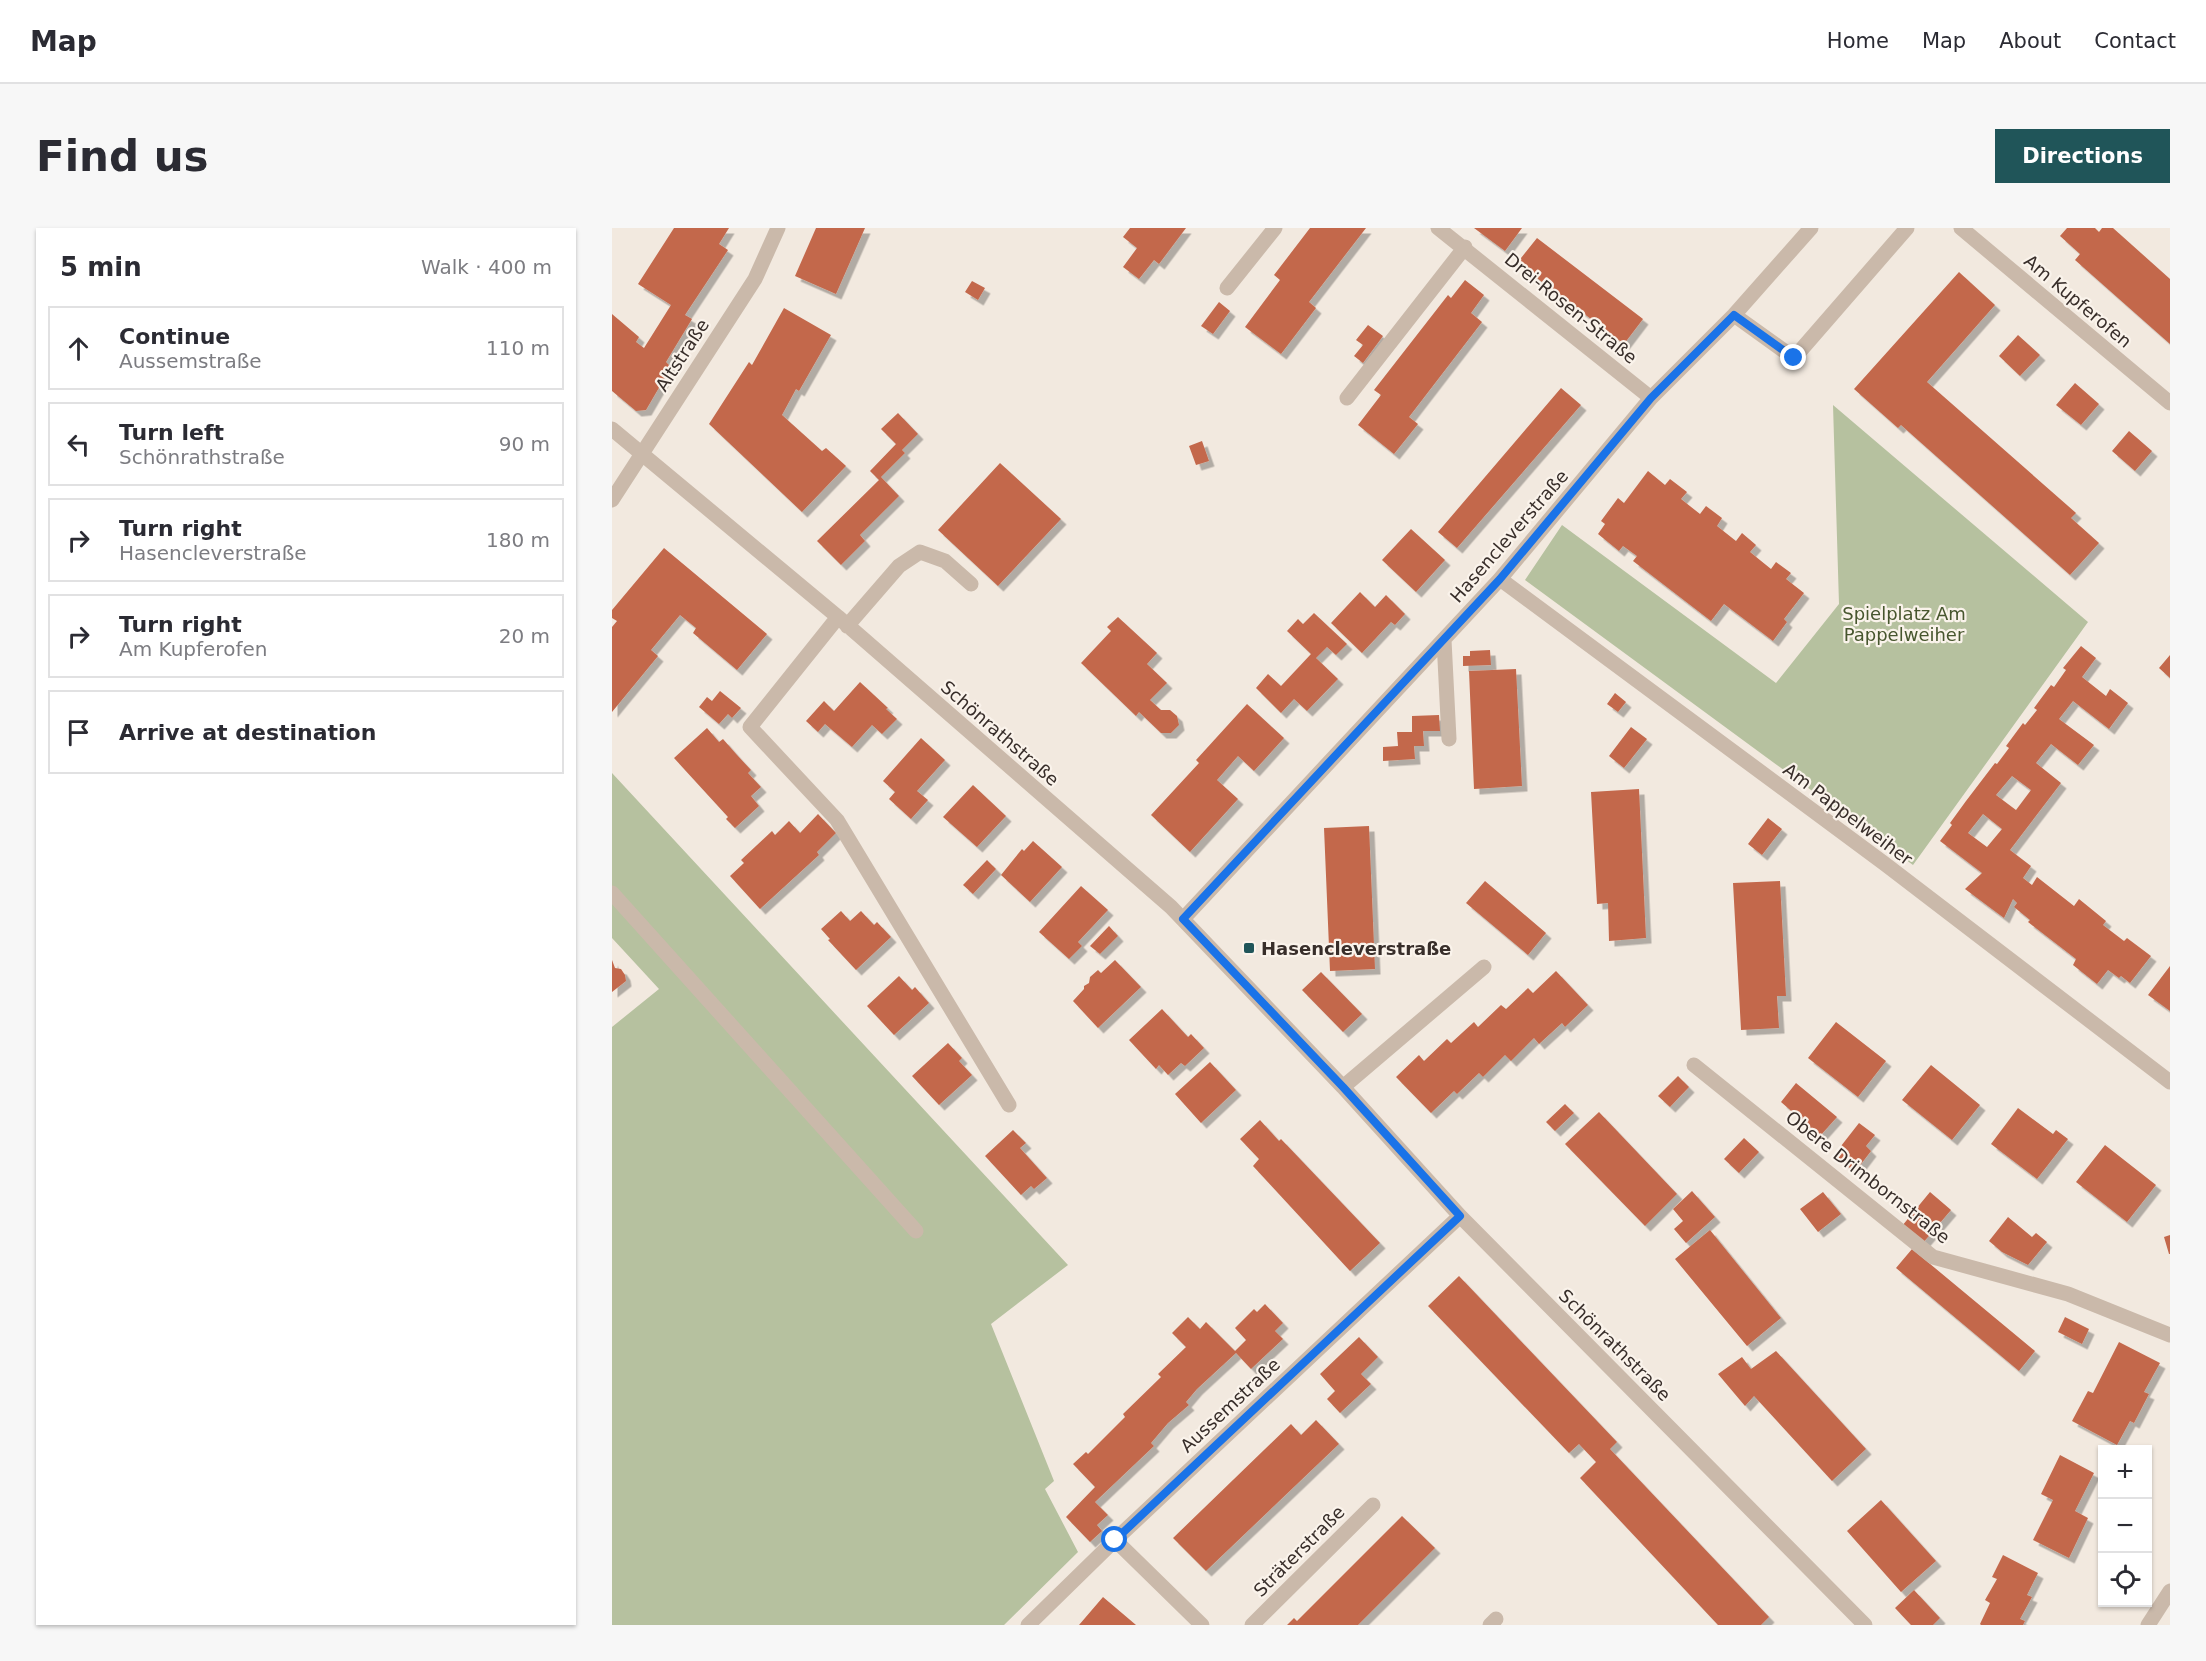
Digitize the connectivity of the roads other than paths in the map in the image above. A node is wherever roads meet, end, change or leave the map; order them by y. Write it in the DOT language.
graph roads {
  1 [pos="778,228"];
  2 [pos="1275,228"];
  3 [pos="1438,228"];
  4 [pos="1811,228"];
  5 [pos="1907,228"];
  6 [pos="1961,228"];
  7 [pos="1465,247"];
  8 [pos="1227,288"];
  9 [pos="1734,315"];
  10 [pos="1651,398"];
  11 [pos="1347,399"];
  12 [pos="2170,403"];
  13 [pos="612,429"];
  14 [pos="641,454"];
  15 [pos="612,500"];
  16 [pos="1500,579"];
  17 [pos="971,584"];
  18 [pos="843,622"];
  19 [pos="1444,640"];
  20 [pos="1449,738"];
  21 [pos="612,893"];
  22 [pos="1183,919"];
  23 [pos="1484,967"];
  24 [pos="1694,1065"];
  25 [pos="2170,1082"];
  26 [pos="1343,1087"];
  27 [pos="1009,1105"];
  28 [pos="1460,1216"];
  29 [pos="916,1232"];
  30 [pos="2170,1335"];
  31 [pos="1373,1505"];
  32 [pos="1115,1540"];
  33 [pos="2170,1591"];
  34 [pos="1028,1625"];
  35 [pos="1202,1625"];
  36 [pos="1252,1625"];
  37 [pos="1865,1625"];
  38 [pos="2148,1625"];
  1 -- 14 [label="street, Altstraße"];
  2 -- 8 [label="street"];
  3 -- 7 [label="street, Drei-Rosen-Straße"];
  4 -- 9 [label="street, Hasencleverstraße"];
  5 -- 9 [label="street"];
  6 -- 12 [label="street, Am Kupferofen"];
  7 -- 10 [label="street, Drei-Rosen-Straße"];
  7 -- 11 [label="street"];
  9 -- 10 [label="street, Hasencleverstraße"];
  10 -- 16 [label="street, Hasencleverstraße"];
  13 -- 14 [label="street, Schönrathstraße"];
  14 -- 15 [label="street, Altstraße"];
  14 -- 18 [label="street, Schönrathstraße"];
  16 -- 19 [label="street, Hasencleverstraße"];
  16 -- 25 [label="street, Am Pappelweiher"];
  17 -- 18 [label="street"];
  18 -- 22 [label="street, Schönrathstraße"];
  18 -- 27 [label="street"];
  19 -- 20 [label="street"];
  19 -- 22 [label="street, Hasencleverstraße"];
  21 -- 29 [label="street"];
  22 -- 26 [label="street, Schönrathstraße"];
  23 -- 26 [label="street"];
  24 -- 30 [label="street, Obere Drimbornstraße"];
  26 -- 28 [label="street, Schönrathstraße"];
  28 -- 32 [label="street, Aussemstraße"];
  28 -- 37 [label="street, Schönrathstraße"];
  31 -- 36 [label="street, Sträterstraße"];
  32 -- 34 [label="street, Aussemstraße"];
  32 -- 35 [label="street"];
  33 -- 38 [label="street"];
}
